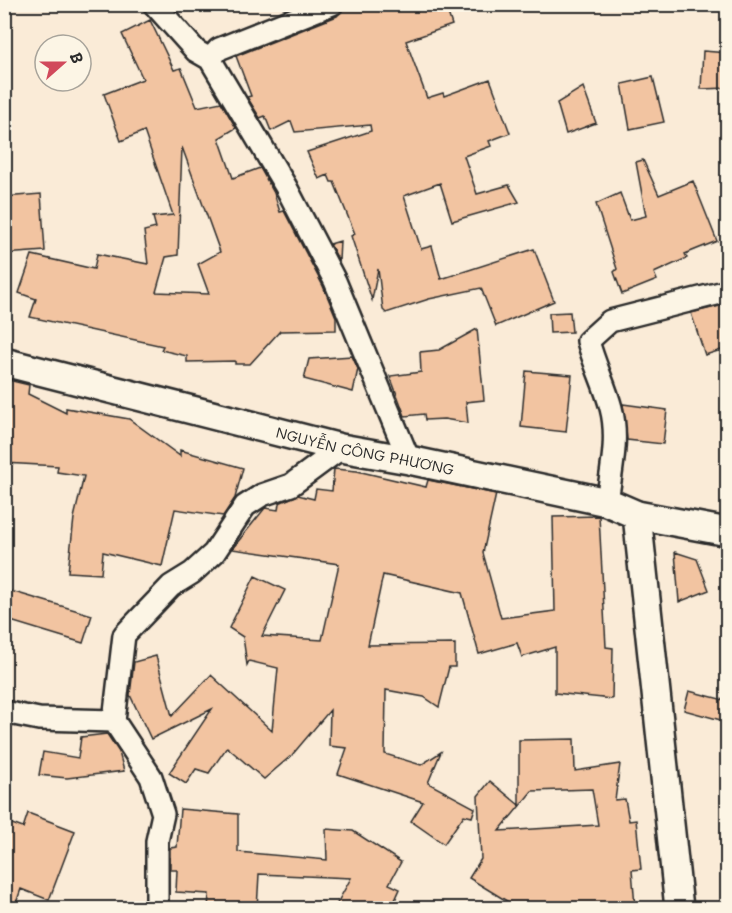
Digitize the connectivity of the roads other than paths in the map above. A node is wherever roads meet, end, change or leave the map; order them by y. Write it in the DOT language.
graph roads {
  1 [pos="154,4"];
  2 [pos="332,4"];
  3 [pos="210,59"];
  4 [pos="728,291"];
  5 [pos="4,362"];
  6 [pos="341,448"];
  7 [pos="409,459"];
  8 [pos="607,502"];
  9 [pos="637,515"];
  10 [pos="728,531"];
  11 [pos="4,712"];
  12 [pos="114,721"];
  13 [pos="157,909"];
  14 [pos="679,909"];
  1 -- 3 [label="street"];
  2 -- 3 [label="street"];
  3 -- 7 [label="street"];
  4 -- 8 [label="street"];
  5 -- 6 [label="street, NGUYỄN CÔNG PHƯƠNG"];
  6 -- 7 [label="street, NGUYỄN CÔNG PHƯƠNG"];
  6 -- 12 [label="street"];
  7 -- 8 [label="street, NGUYỄN CÔNG PHƯƠNG"];
  8 -- 9 [label="street, NGUYỄN CÔNG PHƯƠNG"];
  9 -- 10 [label="street, NGUYỄN CÔNG PHƯƠNG"];
  9 -- 14 [label="street"];
  11 -- 12 [label="street"];
  12 -- 13 [label="street"];
}
